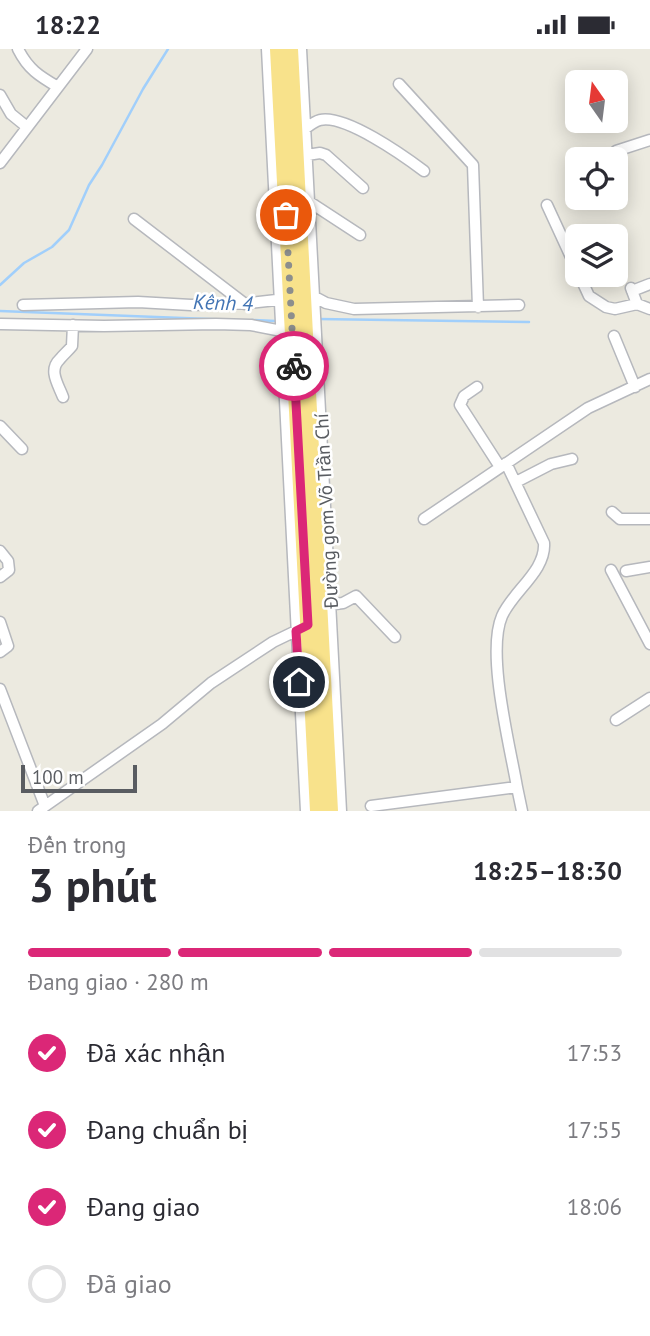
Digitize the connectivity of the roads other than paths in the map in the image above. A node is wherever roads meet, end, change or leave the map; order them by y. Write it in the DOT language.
graph roads {
  1 [pos="18,49"];
  2 [pos="87,49"];
  3 [pos="267,49"];
  4 [pos="277,49"];
  5 [pos="291,49"];
  6 [pos="301,49"];
  7 [pos="399,84"];
  8 [pos="58,87"];
  9 [pos="0,96"];
  10 [pos="27,127"];
  11 [pos="306,128"];
  12 [pos="650,140"];
  13 [pos="0,143"];
  14 [pos="628,147"];
  15 [pos="11,148"];
  16 [pos="307,155"];
  17 [pos="0,163"];
  18 [pos="424,171"];
  19 [pos="362,188"];
  20 [pos="311,203"];
  21 [pos="547,205"];
  22 [pos="134,219"];
  23 [pos="360,235"];
  24 [pos="650,284"];
  25 [pos="297,299"];
  26 [pos="245,304"];
  27 [pos="637,304"];
  28 [pos="23,305"];
  29 [pos="519,305"];
  30 [pos="478,307"];
  31 [pos="650,309"];
  32 [pos="0,323"];
  33 [pos="73,325"];
  34 [pos="288,330"];
  35 [pos="614,336"];
  36 [pos="650,379"];
  37 [pos="477,387"];
  38 [pos="635,387"];
  39 [pos="63,397"];
  40 [pos="0,426"];
  41 [pos="22,449"];
  42 [pos="572,459"];
  43 [pos="503,465"];
  44 [pos="516,482"];
  45 [pos="612,512"];
  46 [pos="424,519"];
  47 [pos="650,519"];
  48 [pos="0,551"];
  49 [pos="650,567"];
  50 [pos="611,570"];
  51 [pos="626,571"];
  52 [pos="0,577"];
  53 [pos="325,605"];
  54 [pos="0,622"];
  55 [pos="302,628"];
  56 [pos="395,637"];
  57 [pos="650,644"];
  58 [pos="0,652"];
  59 [pos="0,689"];
  60 [pos="650,698"];
  61 [pos="616,720"];
  62 [pos="517,787"];
  63 [pos="371,806"];
  64 [pos="411,806"];
  65 [pos="41,809"];
  66 [pos="306,811"];
  67 [pos="317,811"];
  68 [pos="331,811"];
  69 [pos="341,811"];
  70 [pos="522,811"];
  1 -- 8 [label="street"];
  2 -- 8 [label="street"];
  3 -- 25 [label="street, Đường gom Võ Trần Chí"];
  4 -- 25 [label="highway"];
  5 -- 25 [label="highway"];
  6 -- 11 [label="street, Đường gom Võ Trần Chí"];
  7 -- 30 [label="street"];
  8 -- 10 [label="street"];
  9 -- 10 [label="street"];
  10 -- 15 [label="street"];
  11 -- 16 [label="street, Đường gom Võ Trần Chí"];
  11 -- 18 [label="street"];
  12 -- 14 [label="street"];
  13 -- 15 [label="street"];
  15 -- 17 [label="street"];
  16 -- 19 [label="street"];
  16 -- 20 [label="street, Đường gom Võ Trần Chí"];
  20 -- 23 [label="street"];
  20 -- 25 [label="street, Đường gom Võ Trần Chí"];
  21 -- 27 [label="street"];
  22 -- 26 [label="street"];
  24 -- 27 [label="street"];
  25 -- 26 [label="street"];
  25 -- 30 [label="street"];
  25 -- 34 [label="highway"];
  25 -- 53 [label="street, Đường gom Võ Trần Chí"];
  25 -- 53 [label="highway"];
  26 -- 28 [label="street"];
  27 -- 31 [label="street"];
  29 -- 30 [label="street"];
  32 -- 33 [label="street"];
  33 -- 34 [label="street"];
  33 -- 39 [label="street"];
  34 -- 55 [label="highway"];
  35 -- 38 [label="street"];
  36 -- 38 [label="street"];
  37 -- 43 [label="street"];
  38 -- 43 [label="street"];
  40 -- 41 [label="street"];
  42 -- 44 [label="street"];
  43 -- 44 [label="street"];
  43 -- 46 [label="street"];
  44 -- 62 [label="street"];
  45 -- 47 [label="street"];
  48 -- 52 [label="street"];
  49 -- 51 [label="street"];
  50 -- 57 [label="street"];
  53 -- 56 [label="street"];
  53 -- 68 [label="highway"];
  53 -- 69 [label="street, Đường gom Võ Trần Chí"];
  54 -- 58 [label="street"];
  55 -- 65 [label="street"];
  55 -- 66 [label="street"];
  55 -- 67 [label="highway"];
  59 -- 65 [label="street"];
  60 -- 61 [label="street"];
  62 -- 64 [label="street"];
  62 -- 70 [label="street"];
  63 -- 64 [label="street"];
}
